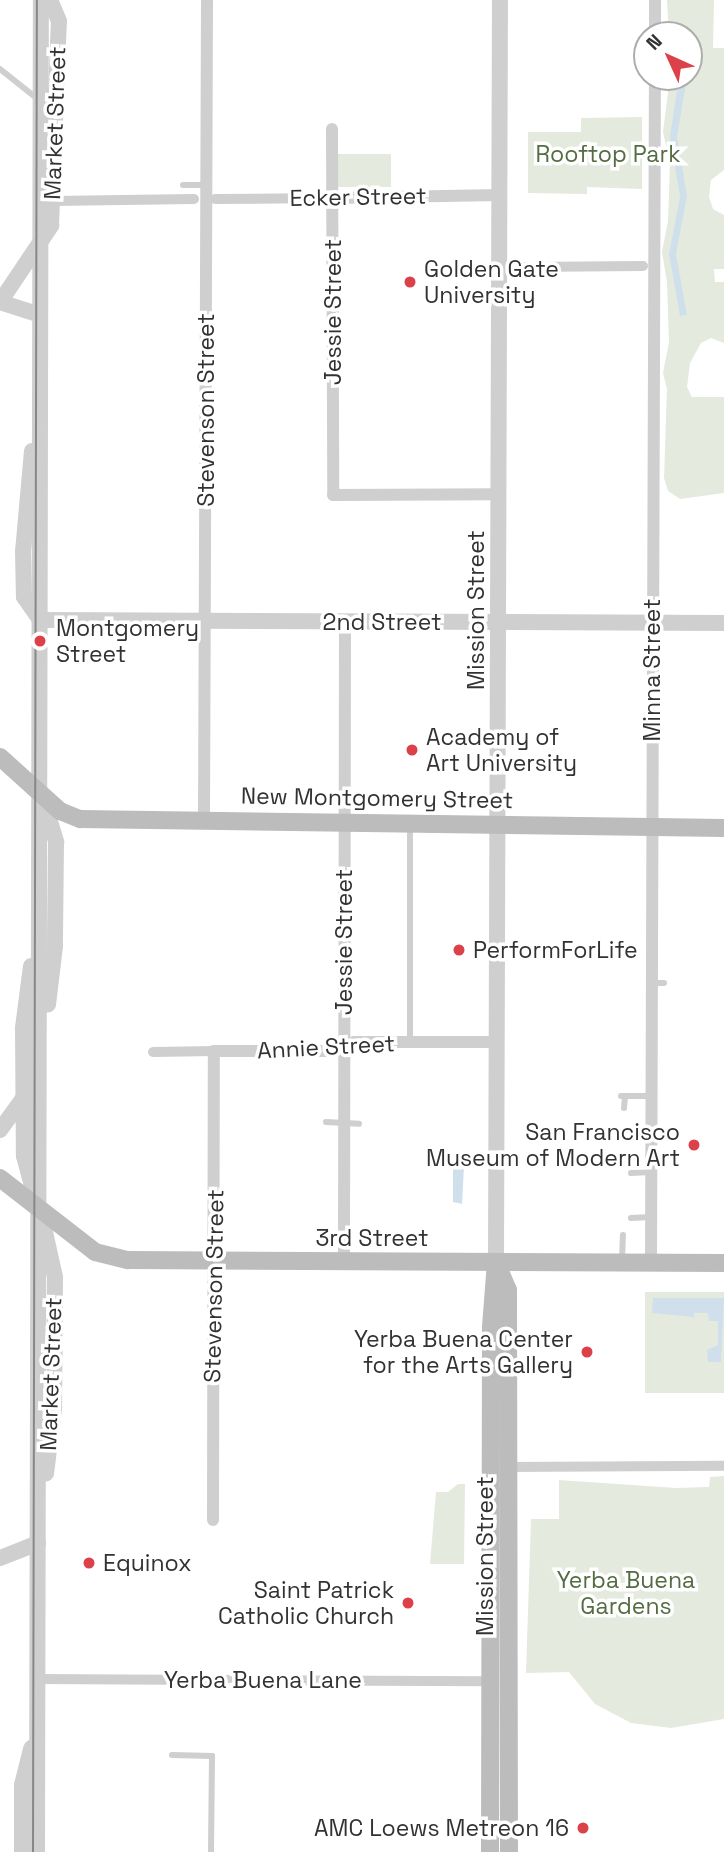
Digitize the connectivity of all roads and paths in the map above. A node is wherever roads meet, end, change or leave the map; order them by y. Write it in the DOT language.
graph roads {
  1 [pos="41,0"];
  2 [pos="50,0"];
  3 [pos="207,0"];
  4 [pos="500,0"];
  5 [pos="655,0"];
  6 [pos="655,21"];
  7 [pos="0,69"];
  8 [pos="655,91"];
  9 [pos="40,101"];
  10 [pos="332,129"];
  11 [pos="183,185"];
  12 [pos="206,185"];
  13 [pos="500,195"];
  14 [pos="332,198"];
  15 [pos="194,199"];
  16 [pos="215,199"];
  17 [pos="52,201"];
  18 [pos="41,246"];
  19 [pos="643,266"];
  20 [pos="524,267"];
  21 [pos="0,302"];
  22 [pos="40,315"];
  23 [pos="500,494"];
  24 [pos="40,620"];
  25 [pos="205,621"];
  26 [pos="345,621"];
  27 [pos="499,623"];
  28 [pos="652,623"];
  29 [pos="724,623"];
  30 [pos="0,757"];
  31 [pos="40,790"];
  32 [pos="204,821"];
  33 [pos="344,822"];
  34 [pos="410,824"];
  35 [pos="500,824"];
  36 [pos="652,827"];
  37 [pos="724,828"];
  38 [pos="39,901"];
  39 [pos="498,1042"];
  40 [pos="410,1043"];
  41 [pos="344,1047"];
  42 [pos="214,1051"];
  43 [pos="153,1052"];
  44 [pos="39,1076"];
  45 [pos="651,1096"];
  46 [pos="23,1098"];
  47 [pos="624,1108"];
  48 [pos="326,1122"];
  49 [pos="344,1124"];
  50 [pos="359,1124"];
  51 [pos="0,1130"];
  52 [pos="631,1172"];
  53 [pos="651,1172"];
  54 [pos="0,1178"];
  55 [pos="38,1206"];
  56 [pos="631,1217"];
  57 [pos="651,1217"];
  58 [pos="623,1235"];
  59 [pos="344,1262"];
  60 [pos="496,1262"];
  61 [pos="622,1262"];
  62 [pos="651,1262"];
  63 [pos="216,1263"];
  64 [pos="724,1263"];
  65 [pos="724,1466"];
  66 [pos="509,1467"];
  67 [pos="213,1520"];
  68 [pos="38,1543"];
  69 [pos="0,1558"];
  70 [pos="37,1679"];
  71 [pos="490,1681"];
  72 [pos="37,1722"];
  73 [pos="172,1755"];
  74 [pos="22,1852"];
  75 [pos="37,1852"];
  76 [pos="211,1852"];
  77 [pos="490,1852"];
  78 [pos="509,1852"];
  1 -- 9 [label="street, Market Street"];
  2 -- 17 [label="street, Market Street"];
  3 -- 12 [label="street, Stevenson Street"];
  4 -- 13 [label="street, Mission Street"];
  5 -- 6 [label="street"];
  7 -- 9 [label="lane"];
  8 -- 28 [label="street, Minna Street"];
  9 -- 18 [label="street, Market Street"];
  10 -- 14 [label="street, Jessie Street"];
  11 -- 12 [label="lane"];
  12 -- 25 [label="street, Stevenson Street"];
  13 -- 14 [label="street, Ecker Street"];
  13 -- 23 [label="street, Mission Street"];
  14 -- 16 [label="street, Ecker Street"];
  14 -- 23 [label="street, Jessie Street"];
  15 -- 17 [label="street"];
  17 -- 18 [label="street, Market Street"];
  18 -- 21 [label="street"];
  18 -- 22 [label="street, Market Street"];
  19 -- 20 [label="street"];
  21 -- 22 [label="street"];
  22 -- 24 [label="street, Market Street"];
  23 -- 27 [label="street, Mission Street"];
  24 -- 25 [label="street, 2nd Street"];
  24 -- 31 [label="street, Market Street"];
  25 -- 26 [label="street, 2nd Street"];
  25 -- 32 [label="street, Stevenson Street"];
  26 -- 27 [label="street, 2nd Street"];
  26 -- 33 [label="street, Jessie Street"];
  27 -- 28 [label="street, 2nd Street"];
  27 -- 35 [label="street, Mission Street"];
  28 -- 29 [label="street, 2nd Street"];
  28 -- 36 [label="street, Minna Street"];
  30 -- 31 [label="main road"];
  31 -- 32 [label="main road, New Montgomery Street"];
  31 -- 38 [label="street, Market Street"];
  31 -- 44 [label="street, Market Street"];
  32 -- 33 [label="main road, New Montgomery Street"];
  33 -- 34 [label="main road, New Montgomery Street"];
  33 -- 41 [label="street, Jessie Street"];
  34 -- 35 [label="main road, New Montgomery Street"];
  34 -- 40 [label="lane"];
  35 -- 36 [label="main road, New Montgomery Street"];
  35 -- 39 [label="street, Mission Street"];
  36 -- 37 [label="main road, New Montgomery Street"];
  36 -- 45 [label="street, Minna Street"];
  38 -- 44 [label="street, Market Street"];
  38 -- 46 [label="street, Market Street"];
  39 -- 40 [label="street, Annie Street"];
  39 -- 60 [label="street, Mission Street"];
  40 -- 41 [label="street, Annie Street"];
  41 -- 42 [label="street, Annie Street"];
  41 -- 49 [label="street, Jessie Street"];
  42 -- 43 [label="street, Annie Street"];
  42 -- 63 [label="street, Stevenson Street"];
  44 -- 55 [label="street, Market Street"];
  45 -- 47 [label="lane"];
  45 -- 53 [label="street, Minna Street"];
  46 -- 51 [label="street"];
  46 -- 55 [label="street, Market Street"];
  48 -- 49 [label="lane"];
  49 -- 50 [label="lane"];
  49 -- 59 [label="street, Jessie Street"];
  52 -- 53 [label="lane"];
  53 -- 57 [label="street, Minna Street"];
  54 -- 55 [label="main road, 3rd Street"];
  55 -- 63 [label="main road, 3rd Street"];
  55 -- 68 [label="street, Market Street"];
  56 -- 57 [label="lane"];
  57 -- 62 [label="street, Minna Street"];
  58 -- 61 [label="lane"];
  59 -- 60 [label="main road, 3rd Street"];
  59 -- 63 [label="main road, 3rd Street"];
  60 -- 61 [label="main road, 3rd Street"];
  60 -- 66 [label="main road, Mission Street"];
  60 -- 71 [label="main road, Mission Street"];
  61 -- 62 [label="main road, 3rd Street"];
  62 -- 64 [label="main road, 3rd Street"];
  63 -- 67 [label="street, Stevenson Street"];
  65 -- 66 [label="street"];
  66 -- 78 [label="main road, Mission Street"];
  68 -- 69 [label="street"];
  68 -- 70 [label="street, Market Street"];
  70 -- 71 [label="street, Yerba Buena Lane"];
  70 -- 72 [label="street, Market Street"];
  71 -- 77 [label="main road, Mission Street"];
  72 -- 74 [label="street, Market Street"];
  72 -- 75 [label="street, Market Street"];
  73 -- 76 [label="lane"];
}
